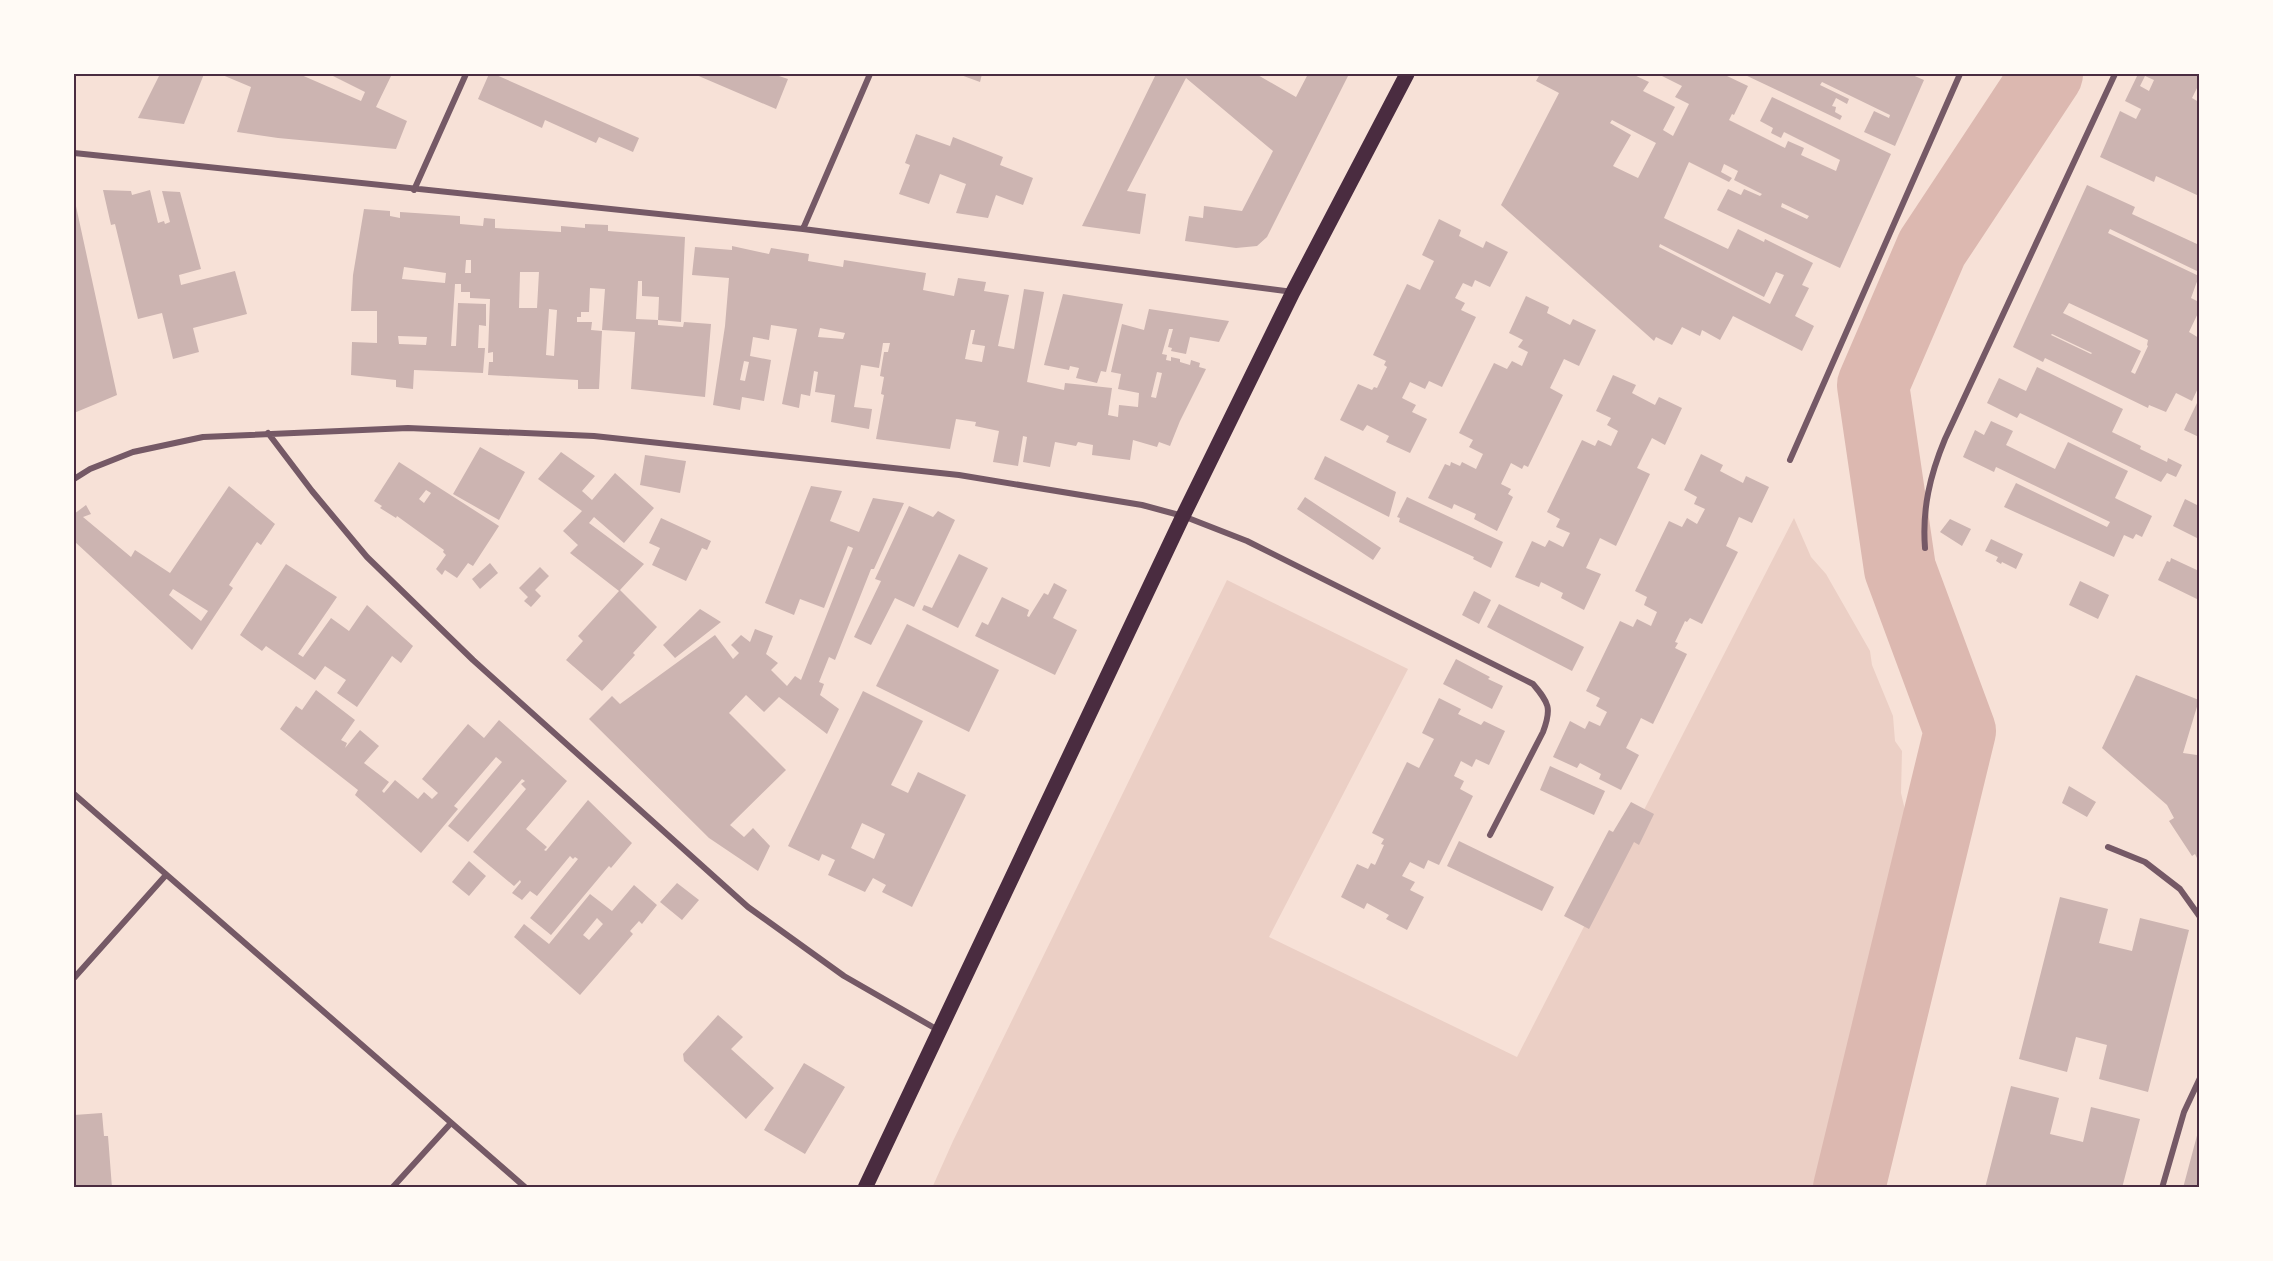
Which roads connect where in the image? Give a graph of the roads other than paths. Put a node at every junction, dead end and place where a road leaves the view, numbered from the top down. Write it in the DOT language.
graph roads {
  1 [pos="466,74"];
  2 [pos="870,74"];
  3 [pos="1407,74"];
  4 [pos="1960,74"];
  5 [pos="2115,74"];
  6 [pos="74,153"];
  7 [pos="414,190"];
  8 [pos="803,229"];
  9 [pos="1293,292"];
  10 [pos="268,433"];
  11 [pos="1790,460"];
  12 [pos="74,479"];
  13 [pos="1184,516"];
  14 [pos="1925,548"];
  15 [pos="74,794"];
  16 [pos="1490,835"];
  17 [pos="2108,847"];
  18 [pos="166,875"];
  19 [pos="2199,917"];
  20 [pos="74,978"];
  21 [pos="939,1030"];
  22 [pos="2199,1078"];
  23 [pos="451,1124"];
  24 [pos="392,1188"];
  25 [pos="526,1188"];
  26 [pos="865,1188"];
  27 [pos="2162,1188"];
  1 -- 7 [label="street"];
  2 -- 8 [label="street"];
  3 -- 9 [label="main road"];
  4 -- 11 [label="street"];
  5 -- 14 [label="street"];
  6 -- 7 [label="street"];
  7 -- 8 [label="street"];
  8 -- 9 [label="street"];
  9 -- 13 [label="main road"];
  10 -- 12 [label="street"];
  10 -- 13 [label="street"];
  10 -- 21 [label="street"];
  13 -- 16 [label="street"];
  13 -- 21 [label="main road"];
  15 -- 18 [label="street"];
  17 -- 19 [label="street"];
  18 -- 20 [label="street"];
  18 -- 23 [label="street"];
  21 -- 26 [label="main road"];
  22 -- 27 [label="street"];
  23 -- 24 [label="street"];
  23 -- 25 [label="street"];
}
